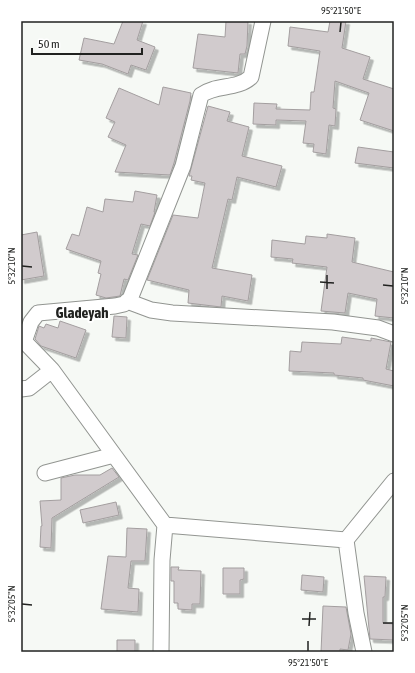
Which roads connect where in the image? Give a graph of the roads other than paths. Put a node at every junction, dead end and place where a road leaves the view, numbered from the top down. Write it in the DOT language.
graph roads {
  1 [pos="263,21"];
  2 [pos="128,301"];
  3 [pos="394,334"];
  4 [pos="23,340"];
  5 [pos="50,371"];
  6 [pos="25,388"];
  7 [pos="114,455"];
  8 [pos="45,473"];
  9 [pos="394,481"];
  10 [pos="165,525"];
  11 [pos="346,540"];
  12 [pos="161,652"];
  13 [pos="364,652"];
  1 -- 2 [label="street"];
  2 -- 3 [label="street"];
  2 -- 4 [label="street"];
  4 -- 5 [label="street"];
  5 -- 6 [label="street"];
  5 -- 7 [label="street"];
  7 -- 8 [label="street"];
  7 -- 10 [label="street"];
  9 -- 11 [label="street"];
  10 -- 11 [label="street"];
  10 -- 12 [label="street"];
  11 -- 13 [label="street"];
}
